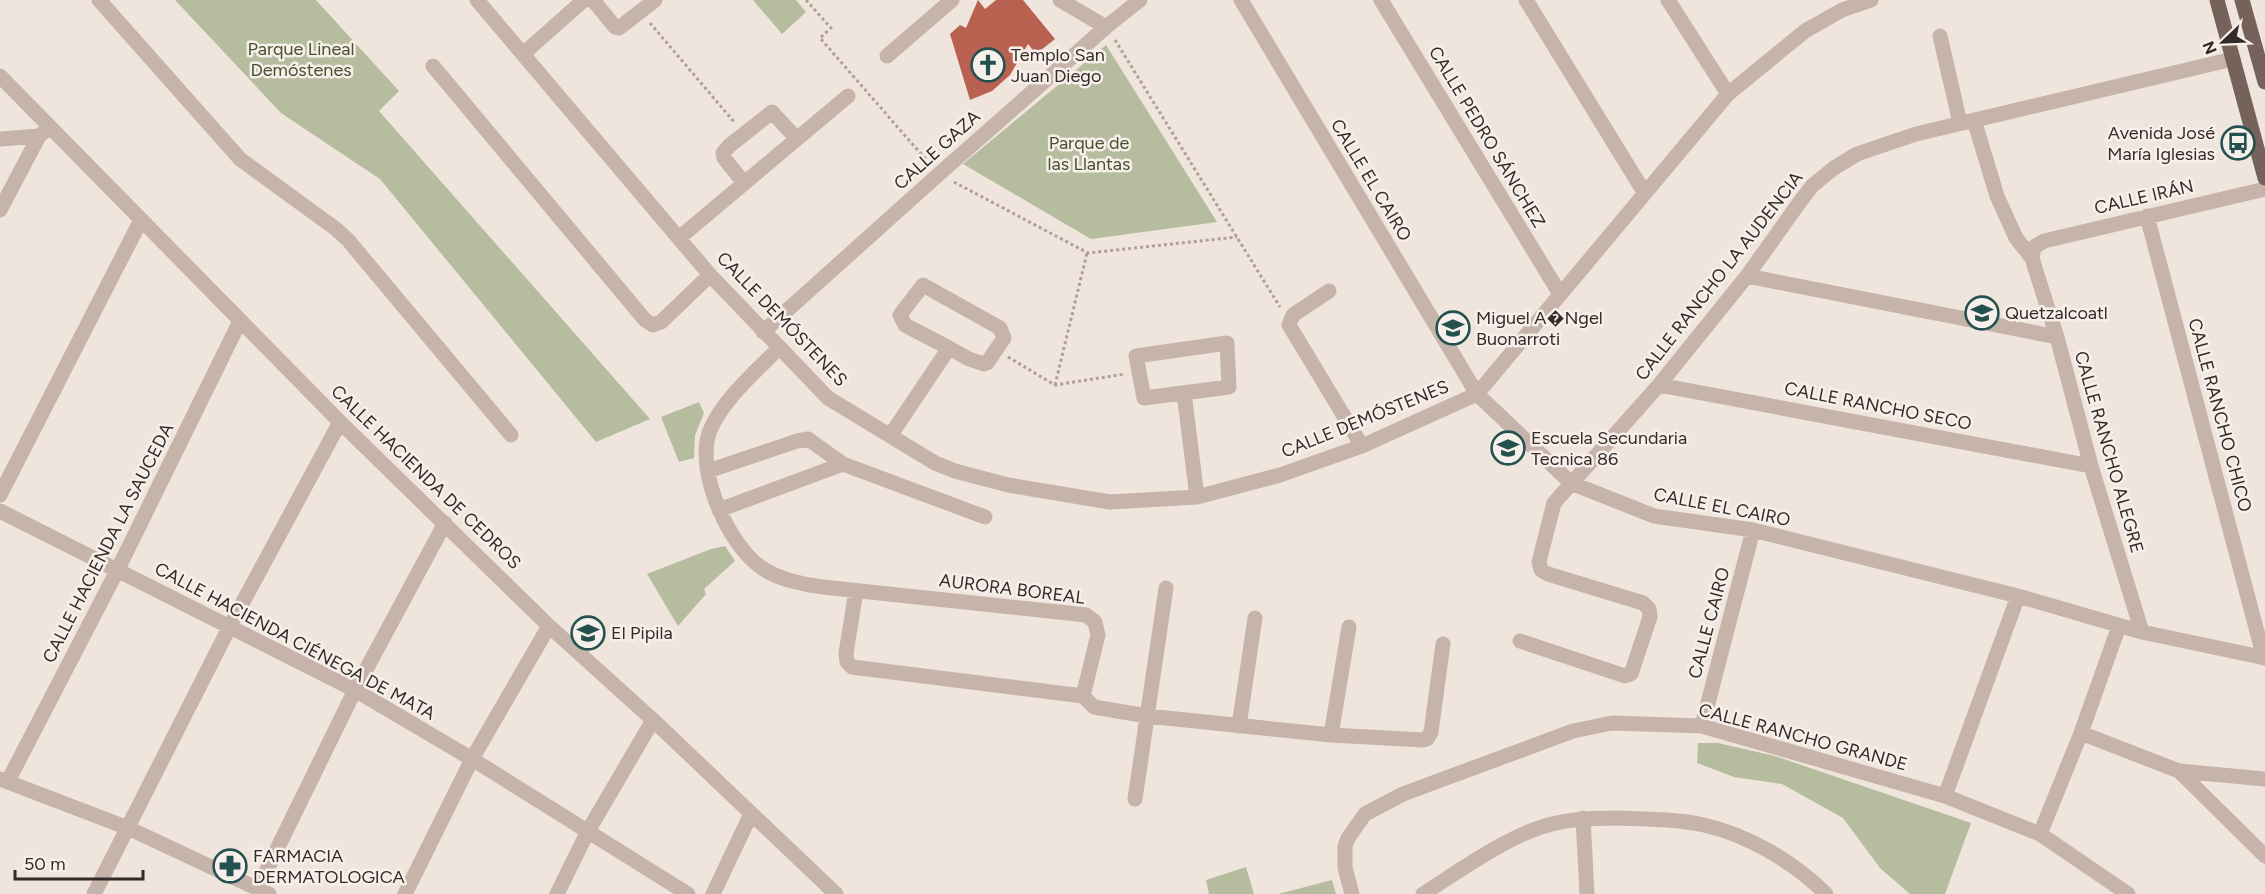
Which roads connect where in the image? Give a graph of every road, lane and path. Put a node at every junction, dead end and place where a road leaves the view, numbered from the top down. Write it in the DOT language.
graph roads {
  1 [pos="99,0"];
  2 [pos="477,0"];
  3 [pos="584,0"];
  4 [pos="593,0"];
  5 [pos="656,0"];
  6 [pos="806,0"];
  7 [pos="952,0"];
  8 [pos="1060,0"];
  9 [pos="1140,0"];
  10 [pos="1241,0"];
  11 [pos="1381,0"];
  12 [pos="1526,0"];
  13 [pos="1668,0"];
  14 [pos="1871,0"];
  15 [pos="2217,0"];
  16 [pos="2242,0"];
  17 [pos="640,12"];
  18 [pos="1106,27"];
  19 [pos="1940,36"];
  20 [pos="523,54"];
  21 [pos="887,56"];
  22 [pos="2234,59"];
  23 [pos="2262,60"];
  24 [pos="433,66"];
  25 [pos="0,76"];
  26 [pos="2265,82"];
  27 [pos="1728,94"];
  28 [pos="848,96"];
  29 [pos="1967,122"];
  30 [pos="44,131"];
  31 [pos="744,134"];
  32 [pos="0,139"];
  33 [pos="797,139"];
  34 [pos="939,174"];
  35 [pos="2265,178"];
  36 [pos="744,183"];
  37 [pos="2265,189"];
  38 [pos="1644,192"];
  39 [pos="0,210"];
  40 [pos="2147,216"];
  41 [pos="141,220"];
  42 [pos="1237,237"];
  43 [pos="679,238"];
  44 [pos="2033,252"];
  45 [pos="1088,253"];
  46 [pos="710,275"];
  47 [pos="1747,276"];
  48 [pos="1329,291"];
  49 [pos="1560,294"];
  50 [pos="240,321"];
  51 [pos="1289,321"];
  52 [pos="763,332"];
  53 [pos="2057,337"];
  54 [pos="779,348"];
  55 [pos="949,348"];
  56 [pos="996,350"];
  57 [pos="1139,372"];
  58 [pos="1055,385"];
  59 [pos="1659,385"];
  60 [pos="1184,393"];
  61 [pos="1477,393"];
  62 [pos="340,422"];
  63 [pos="511,435"];
  64 [pos="890,436"];
  65 [pos="1362,446"];
  66 [pos="843,464"];
  67 [pos="2091,466"];
  68 [pos="708,471"];
  69 [pos="1571,483"];
  70 [pos="0,495"];
  71 [pos="1197,497"];
  72 [pos="719,510"];
  73 [pos="0,511"];
  74 [pos="985,517"];
  75 [pos="444,523"];
  76 [pos="1752,530"];
  77 [pos="118,569"];
  78 [pos="1166,588"];
  79 [pos="856,591"];
  80 [pos="2018,596"];
  81 [pos="1256,618"];
  82 [pos="230,626"];
  83 [pos="549,626"];
  84 [pos="2119,626"];
  85 [pos="1349,627"];
  86 [pos="2142,632"];
  87 [pos="1520,641"];
  88 [pos="1443,644"];
  89 [pos="2265,658"];
  90 [pos="355,690"];
  91 [pos="1083,696"];
  92 [pos="1148,716"];
  93 [pos="653,720"];
  94 [pos="1239,726"];
  95 [pos="1702,726"];
  96 [pos="2081,733"];
  97 [pos="1331,735"];
  98 [pos="472,759"];
  99 [pos="2179,771"];
  100 [pos="2265,779"];
  101 [pos="4,780"];
  102 [pos="1945,796"];
  103 [pos="1135,799"];
  104 [pos="751,813"];
  105 [pos="1583,818"];
  106 [pos="128,828"];
  107 [pos="588,831"];
  108 [pos="2040,834"];
  109 [pos="2265,856"];
  110 [pos="263,891"];
  111 [pos="94,894"];
  112 [pos="405,894"];
  113 [pos="557,894"];
  114 [pos="688,894"];
  115 [pos="713,894"];
  116 [pos="836,894"];
  117 [pos="1352,894"];
  118 [pos="1423,894"];
  119 [pos="1587,894"];
  120 [pos="1826,894"];
  121 [pos="2128,894"];
  1 -- 63 [label="street"];
  2 -- 20 [label="street, CALLE DEMÓSTENES"];
  3 -- 20 [label="street"];
  4 -- 17 [label="street"];
  5 -- 17 [label="street"];
  6 -- 34 [label="path"];
  7 -- 21 [label="street"];
  8 -- 18 [label="street"];
  9 -- 18 [label="street, CALLE GAZA"];
  10 -- 61 [label="street, CALLE EL CAIRO"];
  11 -- 49 [label="street, CALLE PEDRO SÁNCHEZ"];
  12 -- 38 [label="street"];
  13 -- 27 [label="street"];
  14 -- 27 [label="street, CALLE DEMÓSTENES"];
  15 -- 22 [label="main road"];
  16 -- 23 [label="main road"];
  17 -- 31 [label="path"];
  18 -- 34 [label="street, CALLE GAZA"];
  18 -- 42 [label="path"];
  19 -- 29 [label="street, CALLE RANCHO ALEGRE"];
  20 -- 43 [label="street, CALLE DEMÓSTENES"];
  22 -- 29 [label="street, CALLE RANCHO LA AUDENCIA"];
  22 -- 35 [label="main road"];
  23 -- 26 [label="main road"];
  24 -- 46 [label="street"];
  25 -- 30 [label="street, CALLE HACIENDA DE CEDROS"];
  27 -- 38 [label="street, CALLE DEMÓSTENES"];
  28 -- 33 [label="street"];
  29 -- 44 [label="street, CALLE RANCHO ALEGRE"];
  29 -- 47 [label="street, CALLE RANCHO LA AUDENCIA"];
  30 -- 32 [label="street"];
  30 -- 39 [label="street"];
  30 -- 41 [label="street, CALLE HACIENDA DE CEDROS"];
  31 -- 33 [label="street"];
  31 -- 36 [label="street"];
  33 -- 36 [label="street"];
  34 -- 45 [label="path"];
  34 -- 52 [label="street, CALLE GAZA"];
  36 -- 43 [label="street"];
  37 -- 40 [label="street, CALLE IRÁN"];
  38 -- 49 [label="street, CALLE DEMÓSTENES"];
  40 -- 44 [label="street, CALLE IRÁN"];
  40 -- 89 [label="street, CALLE RANCHO CHICO"];
  41 -- 50 [label="street, CALLE HACIENDA DE CEDROS"];
  41 -- 70 [label="street"];
  42 -- 45 [label="path"];
  42 -- 51 [label="path"];
  43 -- 46 [label="street, CALLE DEMÓSTENES"];
  44 -- 53 [label="street, CALLE RANCHO ALEGRE"];
  45 -- 58 [label="path"];
  46 -- 52 [label="street, CALLE DEMÓSTENES"];
  47 -- 53 [label="street"];
  47 -- 59 [label="street, CALLE RANCHO LA AUDENCIA"];
  48 -- 51 [label="street"];
  49 -- 61 [label="street, CALLE DEMÓSTENES"];
  50 -- 62 [label="street, CALLE HACIENDA DE CEDROS"];
  50 -- 77 [label="street, CALLE HACIENDA LA SAUCEDA"];
  51 -- 65 [label="street"];
  52 -- 54 [label="street, CALLE DEMÓSTENES"];
  53 -- 67 [label="street, CALLE RANCHO ALEGRE"];
  54 -- 64 [label="street, CALLE DEMÓSTENES"];
  54 -- 68 [label="street, AURORA BOREAL"];
  55 -- 56 [label="street"];
  55 -- 56 [label="street"];
  55 -- 64 [label="street"];
  56 -- 58 [label="path"];
  57 -- 58 [label="path"];
  57 -- 60 [label="street"];
  57 -- 60 [label="street"];
  59 -- 67 [label="street, CALLE RANCHO SECO"];
  59 -- 69 [label="street, CALLE RANCHO LA AUDENCIA"];
  60 -- 71 [label="street"];
  61 -- 65 [label="street, CALLE DEMÓSTENES"];
  61 -- 69 [label="street, CALLE EL CAIRO"];
  62 -- 75 [label="street, CALLE HACIENDA DE CEDROS"];
  62 -- 82 [label="street"];
  64 -- 71 [label="street, CALLE DEMÓSTENES"];
  65 -- 71 [label="street, CALLE DEMÓSTENES"];
  66 -- 68 [label="street"];
  66 -- 72 [label="street"];
  66 -- 74 [label="street"];
  67 -- 86 [label="street, CALLE RANCHO ALEGRE"];
  68 -- 72 [label="street, AURORA BOREAL"];
  69 -- 76 [label="street, CALLE EL CAIRO"];
  69 -- 87 [label="street, CALLE RANCHO LA AUDENCIA"];
  72 -- 79 [label="street, AURORA BOREAL"];
  73 -- 77 [label="street, CALLE HACIENDA CIÉNEGA DE MATA"];
  75 -- 83 [label="street, CALLE HACIENDA DE CEDROS"];
  75 -- 90 [label="street"];
  76 -- 80 [label="street, CALLE EL CAIRO"];
  76 -- 95 [label="street, CALLE CAIRO"];
  77 -- 82 [label="street, CALLE HACIENDA CIÉNEGA DE MATA"];
  77 -- 101 [label="street, CALLE HACIENDA LA SAUCEDA"];
  78 -- 92 [label="street"];
  79 -- 91 [label="street"];
  79 -- 91 [label="street, AURORA BOREAL"];
  80 -- 84 [label="street, CALLE EL CAIRO"];
  80 -- 102 [label="street"];
  81 -- 94 [label="street"];
  82 -- 90 [label="street, CALLE HACIENDA CIÉNEGA DE MATA"];
  82 -- 106 [label="street"];
  83 -- 93 [label="street, CALLE HACIENDA DE CEDROS"];
  83 -- 98 [label="street"];
  84 -- 86 [label="street, CALLE EL CAIRO"];
  84 -- 96 [label="street"];
  85 -- 97 [label="street"];
  86 -- 89 [label="street, CALLE EL CAIRO"];
  88 -- 97 [label="street"];
  90 -- 98 [label="street, CALLE HACIENDA CIÉNEGA DE MATA"];
  90 -- 110 [label="street"];
  91 -- 92 [label="street"];
  92 -- 94 [label="street"];
  92 -- 103 [label="street"];
  93 -- 104 [label="street, CALLE HACIENDA DE CEDROS"];
  93 -- 107 [label="street"];
  94 -- 97 [label="street"];
  95 -- 102 [label="street, CALLE RANCHO GRANDE"];
  95 -- 117 [label="street, CALLE RANCHO GRANDE"];
  96 -- 99 [label="street"];
  96 -- 108 [label="street"];
  98 -- 107 [label="street, CALLE HACIENDA CIÉNEGA DE MATA"];
  98 -- 112 [label="street"];
  99 -- 100 [label="street"];
  99 -- 109 [label="street"];
  101 -- 106 [label="street"];
  102 -- 108 [label="street, CALLE RANCHO GRANDE"];
  104 -- 115 [label="street"];
  104 -- 116 [label="street, CALLE HACIENDA DE CEDROS"];
  105 -- 118 [label="street"];
  105 -- 119 [label="street"];
  105 -- 120 [label="street"];
  106 -- 110 [label="street"];
  106 -- 111 [label="street"];
  107 -- 113 [label="street"];
  107 -- 114 [label="street, CALLE HACIENDA CIÉNEGA DE MATA"];
  108 -- 121 [label="street, CALLE RANCHO GRANDE"];
}
